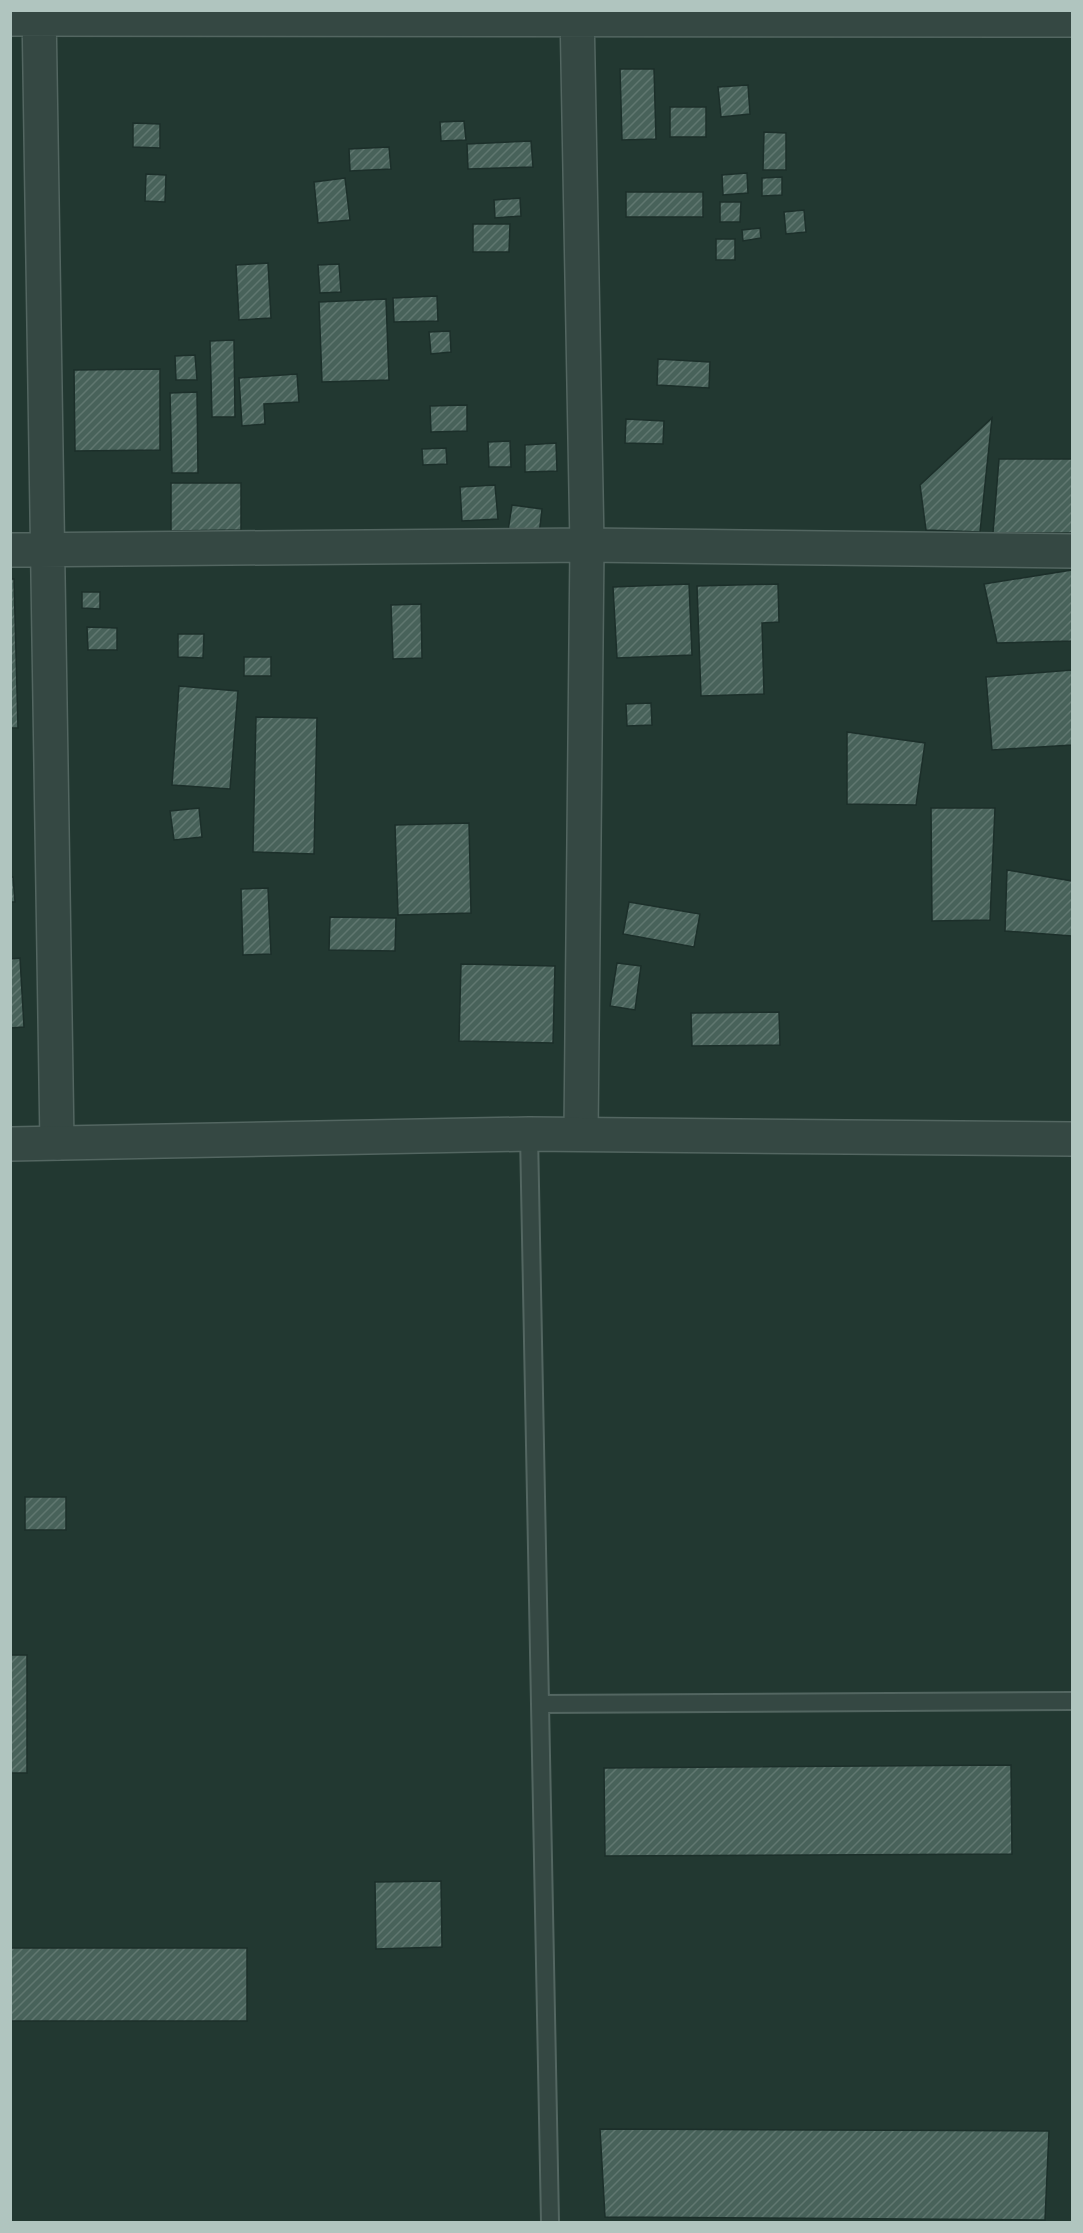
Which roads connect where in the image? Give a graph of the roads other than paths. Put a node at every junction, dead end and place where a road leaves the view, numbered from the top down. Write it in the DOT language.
graph roads {
  1 [pos="577,14"];
  2 [pos="30,16"];
  3 [pos="1072,20"];
  4 [pos="587,545"];
  5 [pos="10,550"];
  6 [pos="48,551"];
  7 [pos="1072,551"];
  8 [pos="529,1134"];
  9 [pos="581,1134"];
  10 [pos="1072,1139"];
  11 [pos="57,1143"];
  12 [pos="10,1144"];
  13 [pos="1072,1701"];
  14 [pos="540,1704"];
  15 [pos="550,2223"];
  1 -- 2 [label="street"];
  1 -- 3 [label="street"];
  1 -- 4 [label="street"];
  2 -- 6 [label="street"];
  4 -- 6 [label="street"];
  4 -- 7 [label="street"];
  4 -- 9 [label="street"];
  5 -- 6 [label="street"];
  6 -- 11 [label="street"];
  8 -- 9 [label="street"];
  8 -- 11 [label="street"];
  8 -- 14 [label="lane"];
  9 -- 10 [label="street"];
  11 -- 12 [label="street"];
  13 -- 14 [label="lane"];
  14 -- 15 [label="lane"];
}
